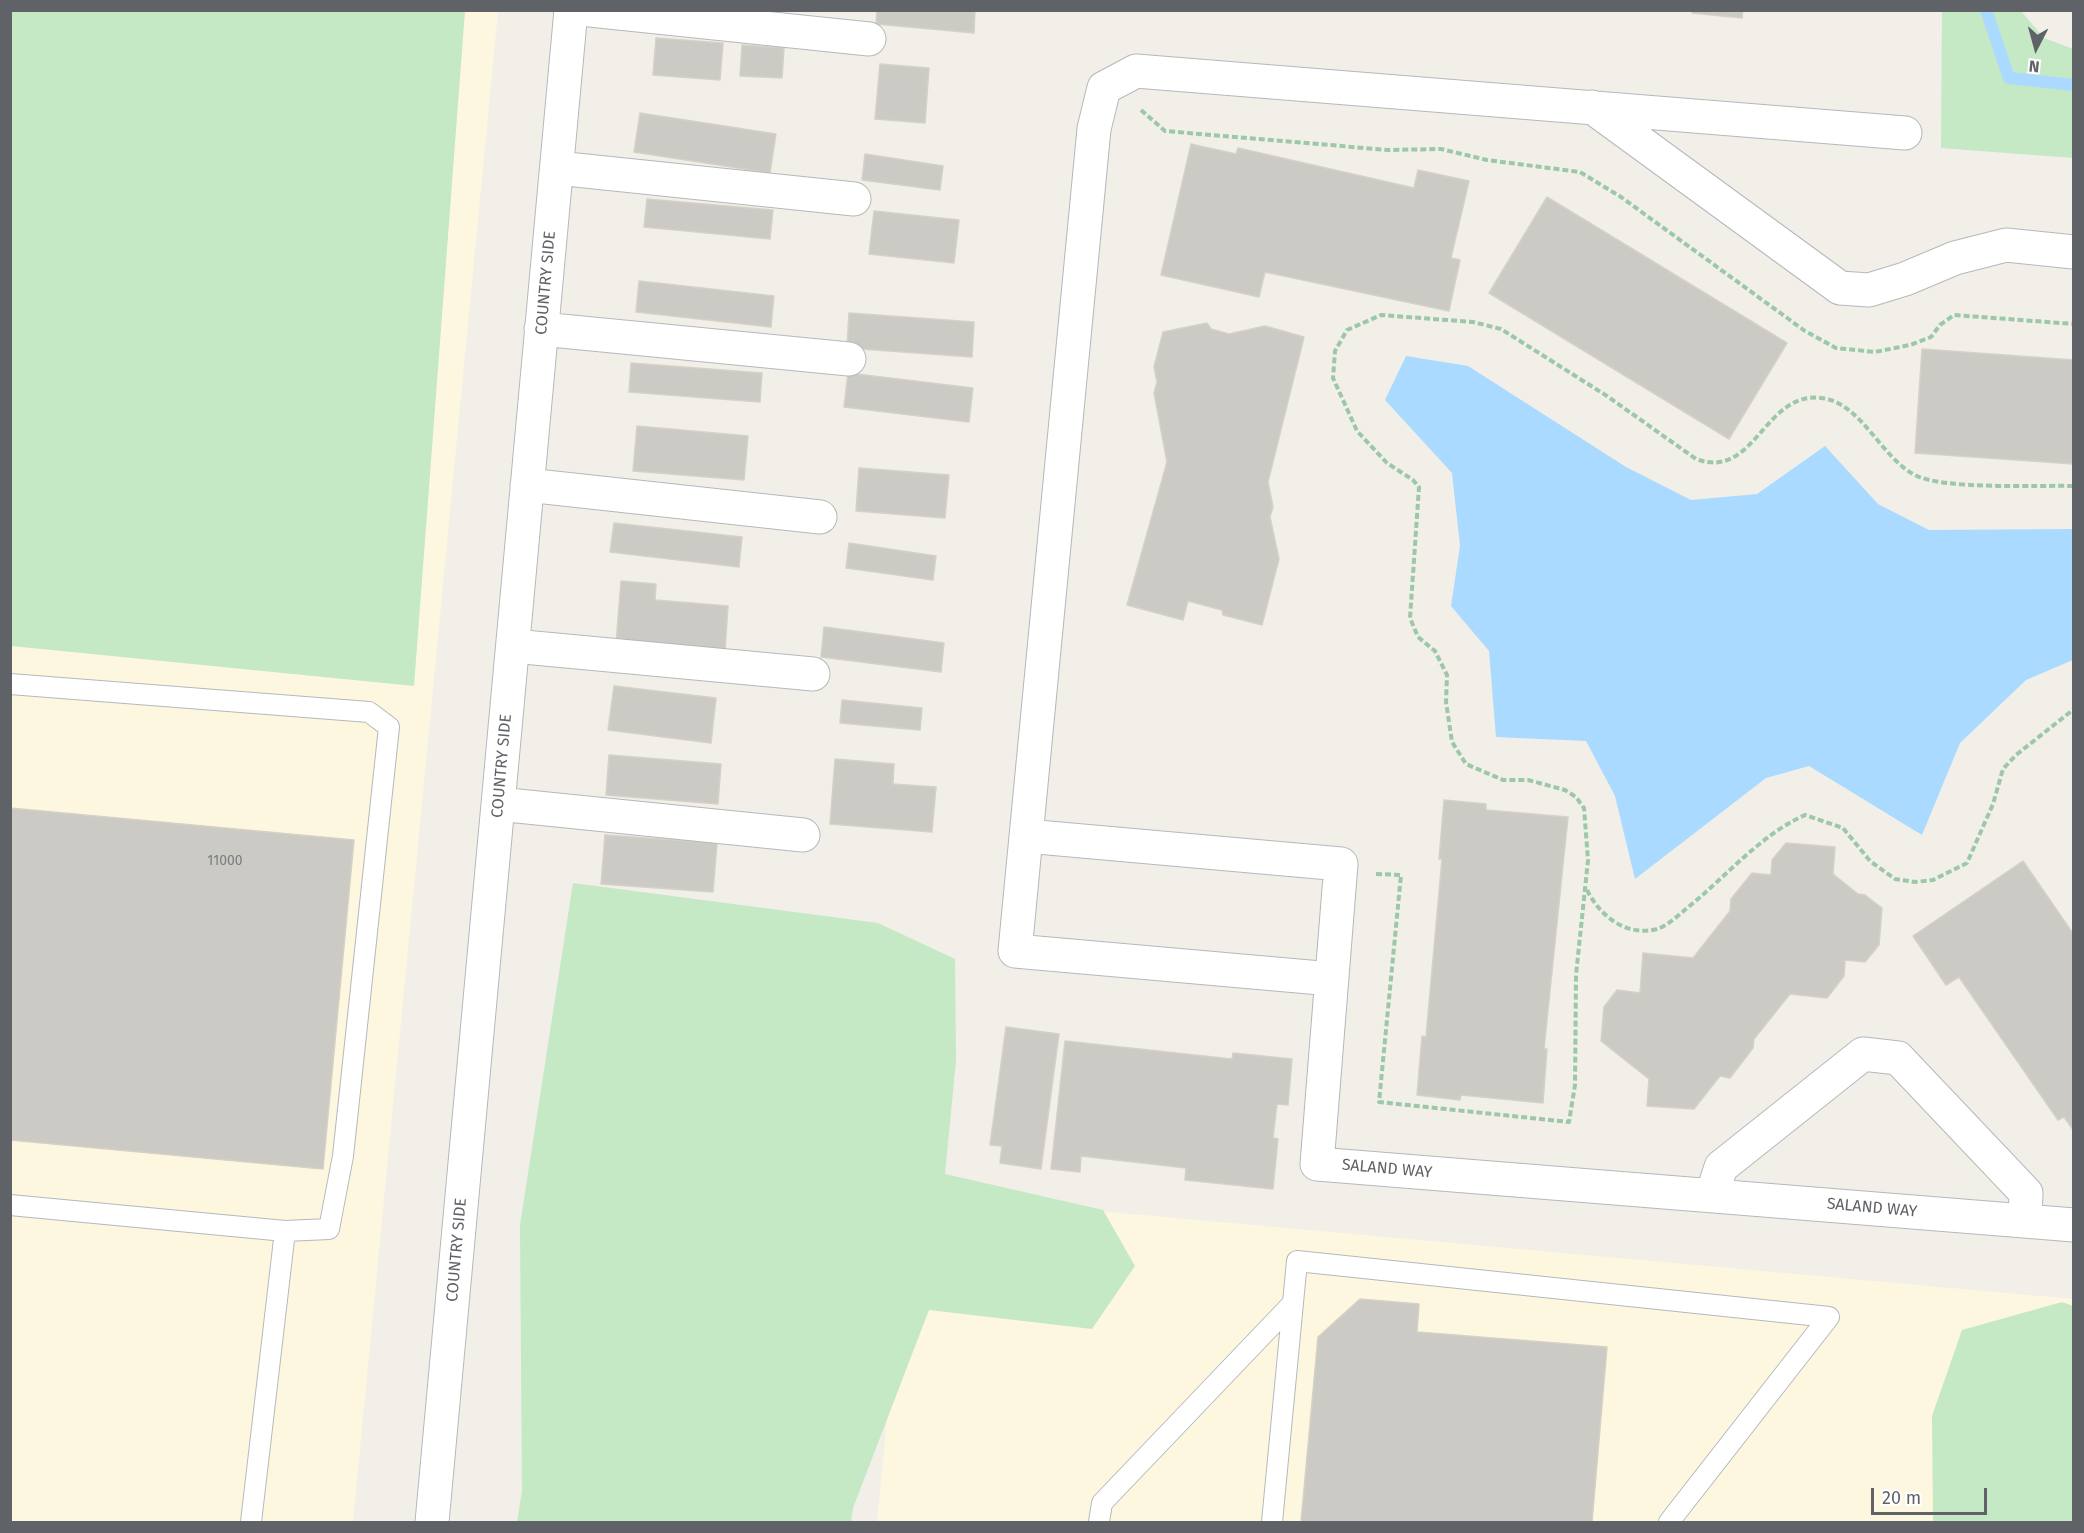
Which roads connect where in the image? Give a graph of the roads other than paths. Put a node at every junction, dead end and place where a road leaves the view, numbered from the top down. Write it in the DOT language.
graph roads {
  1 [pos="571,10"];
  2 [pos="590,10"];
  3 [pos="869,39"];
  4 [pos="1592,108"];
  5 [pos="1905,133"];
  6 [pos="557,168"];
  7 [pos="854,199"];
  8 [pos="2073,252"];
  9 [pos="542,329"];
  10 [pos="849,359"];
  11 [pos="527,485"];
  12 [pos="820,517"];
  13 [pos="513,646"];
  14 [pos="813,674"];
  15 [pos="10,684"];
  16 [pos="498,804"];
  17 [pos="803,835"];
  18 [pos="1026,836"];
  19 [pos="1332,979"];
  20 [pos="1712,1196"];
  21 [pos="10,1204"];
  22 [pos="2025,1221"];
  23 [pos="2073,1225"];
  24 [pos="285,1232"];
  25 [pos="1292,1304"];
  26 [pos="251,1522"];
  27 [pos="432,1522"];
  28 [pos="1099,1522"];
  29 [pos="1272,1522"];
  30 [pos="1669,1522"];
  1 -- 6 [label="street, COUNTRY SIDE"];
  2 -- 3 [label="street"];
  4 -- 5 [label="street"];
  4 -- 8 [label="street"];
  4 -- 18 [label="street"];
  6 -- 7 [label="street"];
  6 -- 9 [label="street, COUNTRY SIDE"];
  9 -- 10 [label="street"];
  9 -- 11 [label="street, COUNTRY SIDE"];
  11 -- 12 [label="street"];
  11 -- 13 [label="street, COUNTRY SIDE"];
  13 -- 14 [label="street"];
  13 -- 16 [label="street, COUNTRY SIDE"];
  15 -- 24 [label="lane"];
  16 -- 17 [label="street"];
  16 -- 27 [label="street, COUNTRY SIDE"];
  18 -- 19 [label="street, SALAND WAY"];
  18 -- 19 [label="street"];
  19 -- 20 [label="street, SALAND WAY"];
  20 -- 22 [label="street, SALAND WAY"];
  20 -- 22 [label="street"];
  21 -- 24 [label="lane"];
  22 -- 23 [label="street, SALAND WAY"];
  24 -- 26 [label="lane"];
  25 -- 28 [label="lane"];
  25 -- 29 [label="lane"];
  25 -- 30 [label="lane"];
}
